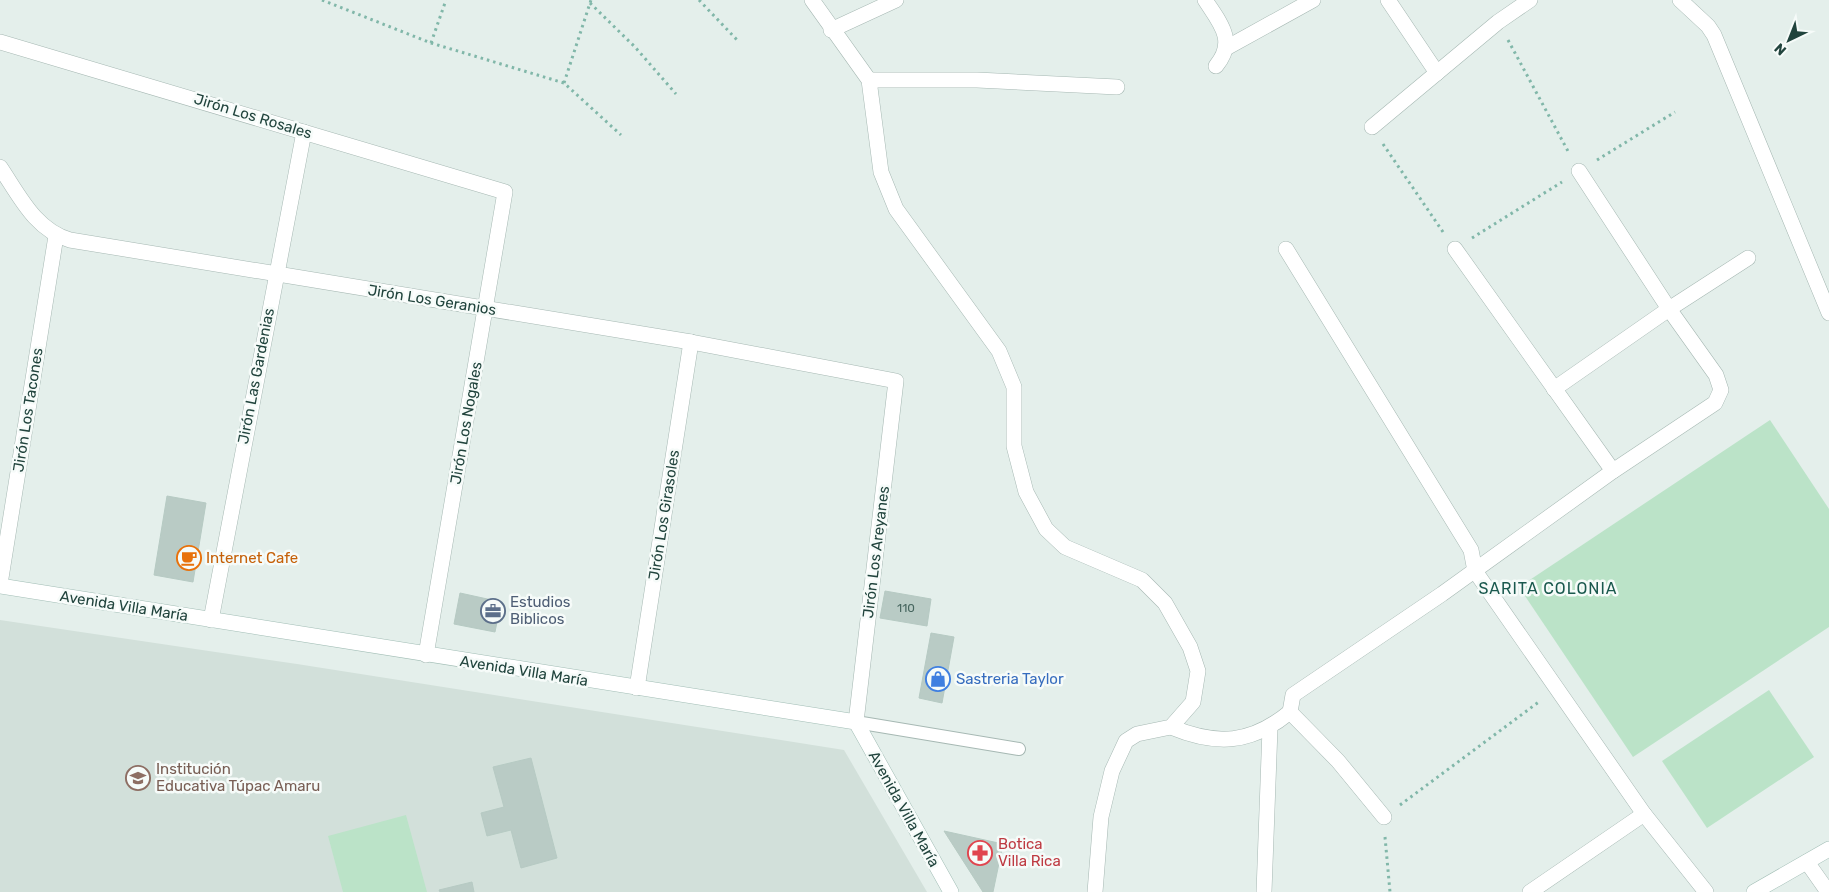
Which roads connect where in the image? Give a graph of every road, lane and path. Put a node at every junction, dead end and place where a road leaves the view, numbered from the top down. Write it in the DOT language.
graph roads {
  1 [pos="322,0"];
  2 [pos="446,0"];
  3 [pos="699,0"];
  4 [pos="812,0"];
  5 [pos="896,0"];
  6 [pos="1205,0"];
  7 [pos="1313,0"];
  8 [pos="1388,0"];
  9 [pos="1530,0"];
  10 [pos="1680,0"];
  11 [pos="590,2"];
  12 [pos="1498,22"];
  13 [pos="831,30"];
  14 [pos="0,42"];
  15 [pos="738,42"];
  16 [pos="431,43"];
  17 [pos="1228,47"];
  18 [pos="1216,66"];
  19 [pos="1437,73"];
  20 [pos="869,80"];
  21 [pos="564,83"];
  22 [pos="1118,87"];
  23 [pos="676,94"];
  24 [pos="1372,127"];
  25 [pos="304,132"];
  26 [pos="622,135"];
  27 [pos="0,167"];
  28 [pos="1579,171"];
  29 [pos="505,192"];
  30 [pos="56,236"];
  31 [pos="1286,249"];
  32 [pos="1455,249"];
  33 [pos="1748,258"];
  34 [pos="275,274"];
  35 [pos="486,308"];
  36 [pos="1669,309"];
  37 [pos="1829,313"];
  38 [pos="691,342"];
  39 [pos="896,381"];
  40 [pos="1554,389"];
  41 [pos="1613,471"];
  42 [pos="1475,571"];
  43 [pos="0,585"];
  44 [pos="211,620"];
  45 [pos="426,655"];
  46 [pos="637,688"];
  47 [pos="1556,689"];
  48 [pos="1290,712"];
  49 [pos="856,722"];
  50 [pos="1171,727"];
  51 [pos="1270,728"];
  52 [pos="1018,749"];
  53 [pos="1644,814"];
  54 [pos="1384,817"];
  55 [pos="1829,849"];
  56 [pos="1807,862"];
  57 [pos="951,892"];
  58 [pos="1095,892"];
  59 [pos="1264,892"];
  60 [pos="1390,892"];
  61 [pos="1530,892"];
  62 [pos="1706,892"];
  63 [pos="1754,892"];
  64 [pos="1828,892"];
  1 -- 16 [label="path"];
  2 -- 16 [label="path"];
  3 -- 15 [label="path"];
  4 -- 13 [label="street"];
  5 -- 13 [label="street"];
  6 -- 17 [label="street"];
  7 -- 17 [label="street"];
  8 -- 19 [label="street"];
  9 -- 12 [label="street"];
  10 -- 37 [label="street"];
  11 -- 21 [label="path"];
  11 -- 23 [label="path"];
  12 -- 19 [label="street"];
  12 -- 28 [label="path"];
  13 -- 20 [label="street"];
  14 -- 25 [label="street, Jirón Los Rosales"];
  16 -- 21 [label="path"];
  17 -- 18 [label="street"];
  19 -- 24 [label="street"];
  20 -- 22 [label="street"];
  20 -- 50 [label="street"];
  21 -- 26 [label="path"];
  24 -- 32 [label="path"];
  25 -- 29 [label="street, Jirón Los Rosales"];
  25 -- 34 [label="street, Jirón Las Gardenias"];
  27 -- 30 [label="street, Jirón Los Geranios"];
  28 -- 36 [label="street"];
  29 -- 35 [label="street, Jirón Los Nogales"];
  30 -- 34 [label="street, Jirón Los Geranios"];
  30 -- 43 [label="street, Jirón Los Tacones"];
  31 -- 42 [label="street"];
  32 -- 40 [label="street"];
  33 -- 36 [label="street"];
  34 -- 35 [label="street, Jirón Los Geranios"];
  34 -- 44 [label="street, Jirón Las Gardenias"];
  35 -- 38 [label="street, Jirón Los Geranios"];
  35 -- 45 [label="street, Jirón Los Nogales"];
  36 -- 40 [label="street"];
  36 -- 41 [label="street"];
  38 -- 39 [label="street, Jirón Los Geranios"];
  38 -- 46 [label="street, Jirón Los Girasoles"];
  39 -- 49 [label="street, Jirón Los Areyanes"];
  40 -- 41 [label="street"];
  41 -- 42 [label="street"];
  42 -- 47 [label="street"];
  42 -- 48 [label="street"];
  43 -- 44 [label="street, Avenida Villa María"];
  44 -- 45 [label="street, Avenida Villa María"];
  45 -- 46 [label="street, Avenida Villa María"];
  46 -- 49 [label="street, Avenida Villa María"];
  47 -- 53 [label="street"];
  47 -- 54 [label="path"];
  48 -- 51 [label="street"];
  48 -- 54 [label="street"];
  49 -- 52 [label="lane"];
  49 -- 57 [label="street, Avenida Villa María"];
  50 -- 51 [label="street"];
  50 -- 58 [label="street"];
  51 -- 59 [label="street"];
  53 -- 61 [label="street"];
  53 -- 62 [label="street"];
  54 -- 60 [label="path"];
  55 -- 56 [label="street"];
  56 -- 63 [label="street"];
  56 -- 64 [label="street"];
}
